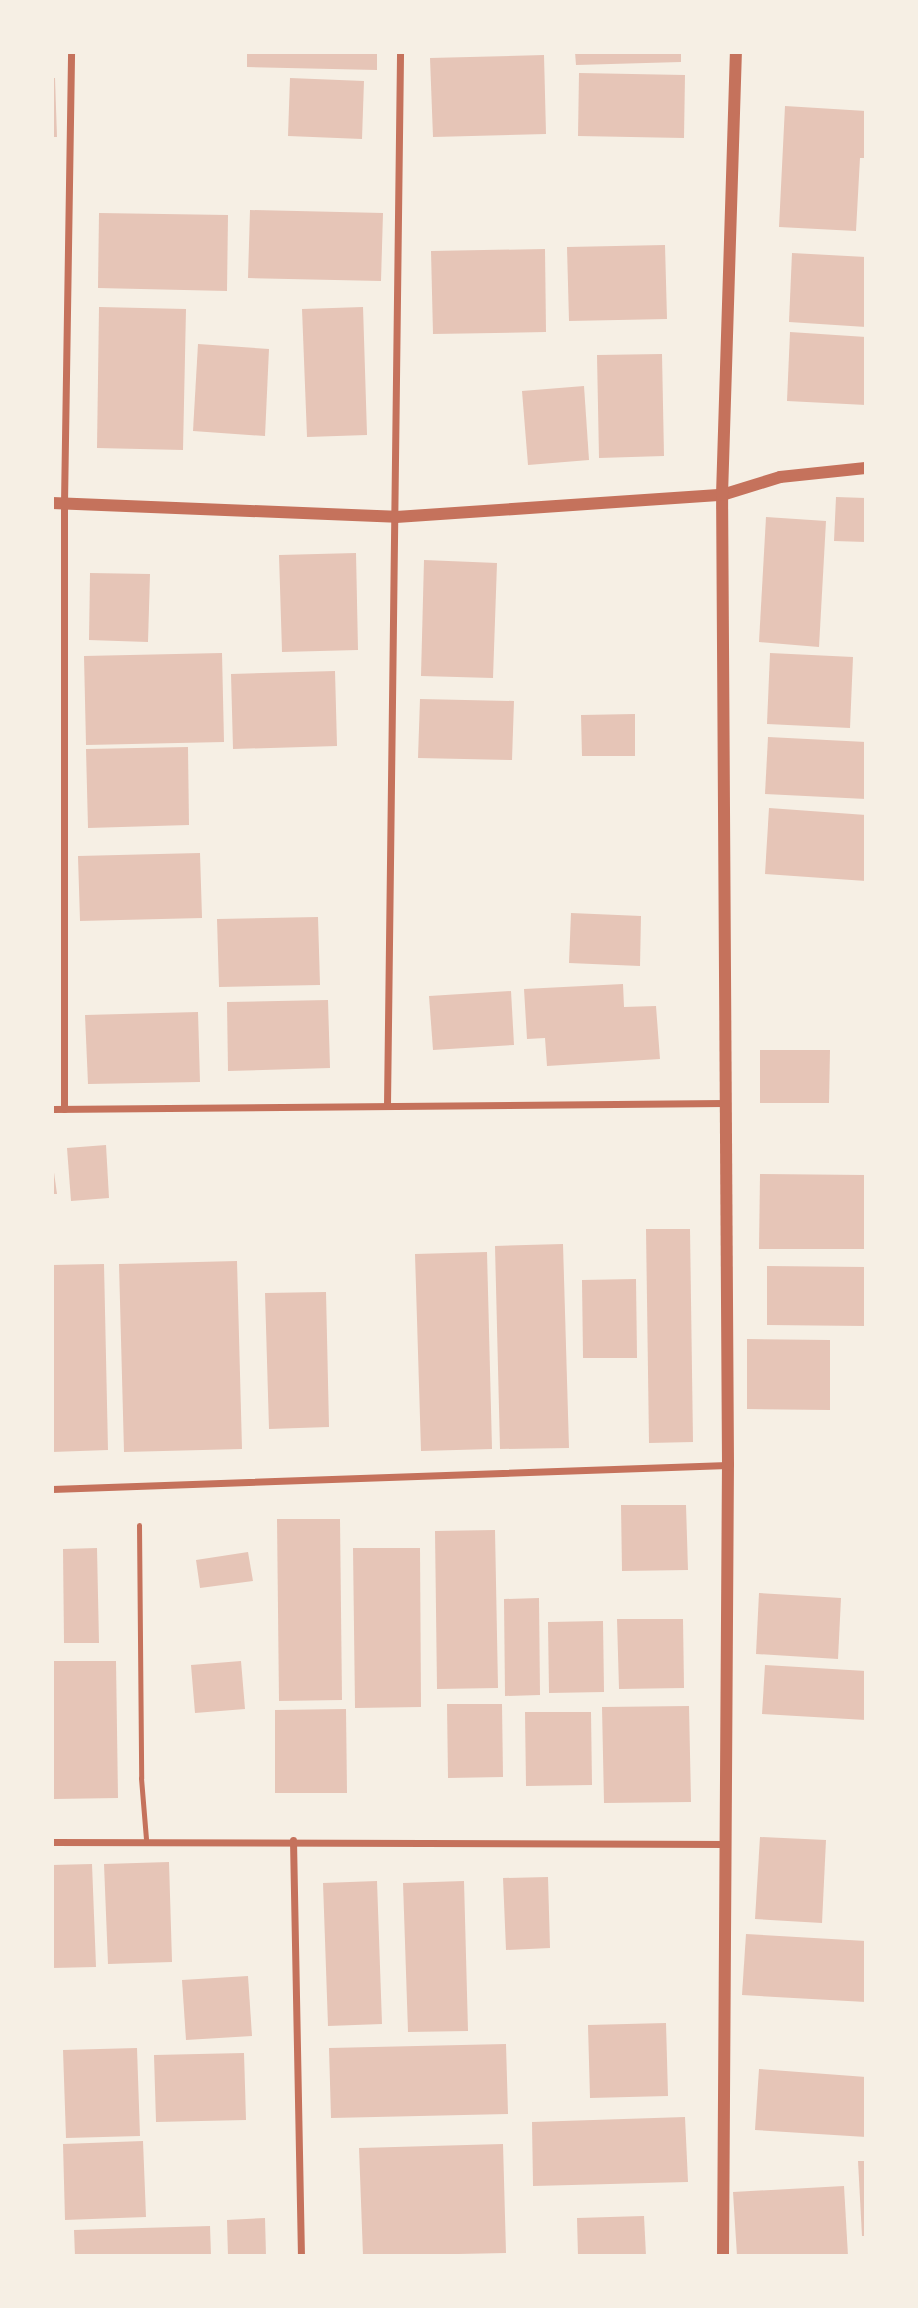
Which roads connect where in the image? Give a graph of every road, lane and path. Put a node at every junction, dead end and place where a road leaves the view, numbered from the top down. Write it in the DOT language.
graph roads {
  1 [pos="71,52"];
  2 [pos="400,52"];
  3 [pos="736,52"];
  4 [pos="866,468"];
  5 [pos="722,495"];
  6 [pos="58,503"];
  7 [pos="396,517"];
  8 [pos="723,1102"];
  9 [pos="387,1105"];
  10 [pos="52,1109"];
  11 [pos="64,1109"];
  12 [pos="728,1465"];
  13 [pos="52,1489"];
  14 [pos="139,1525"];
  15 [pos="146,1839"];
  16 [pos="293,1840"];
  17 [pos="52,1842"];
  18 [pos="727,1844"];
  19 [pos="302,2256"];
  20 [pos="723,2256"];
  1 -- 6 [label="street"];
  2 -- 7 [label="street"];
  3 -- 5 [label="street"];
  4 -- 5 [label="street"];
  5 -- 7 [label="street"];
  5 -- 8 [label="street"];
  6 -- 7 [label="street"];
  6 -- 11 [label="street"];
  7 -- 9 [label="street"];
  8 -- 9 [label="street"];
  8 -- 12 [label="street"];
  9 -- 11 [label="street"];
  10 -- 11 [label="street"];
  12 -- 13 [label="street"];
  12 -- 18 [label="street"];
  14 -- 15 [label="lane"];
  15 -- 16 [label="street"];
  15 -- 17 [label="street"];
  16 -- 18 [label="street"];
  16 -- 19 [label="street"];
  18 -- 20 [label="street"];
}
